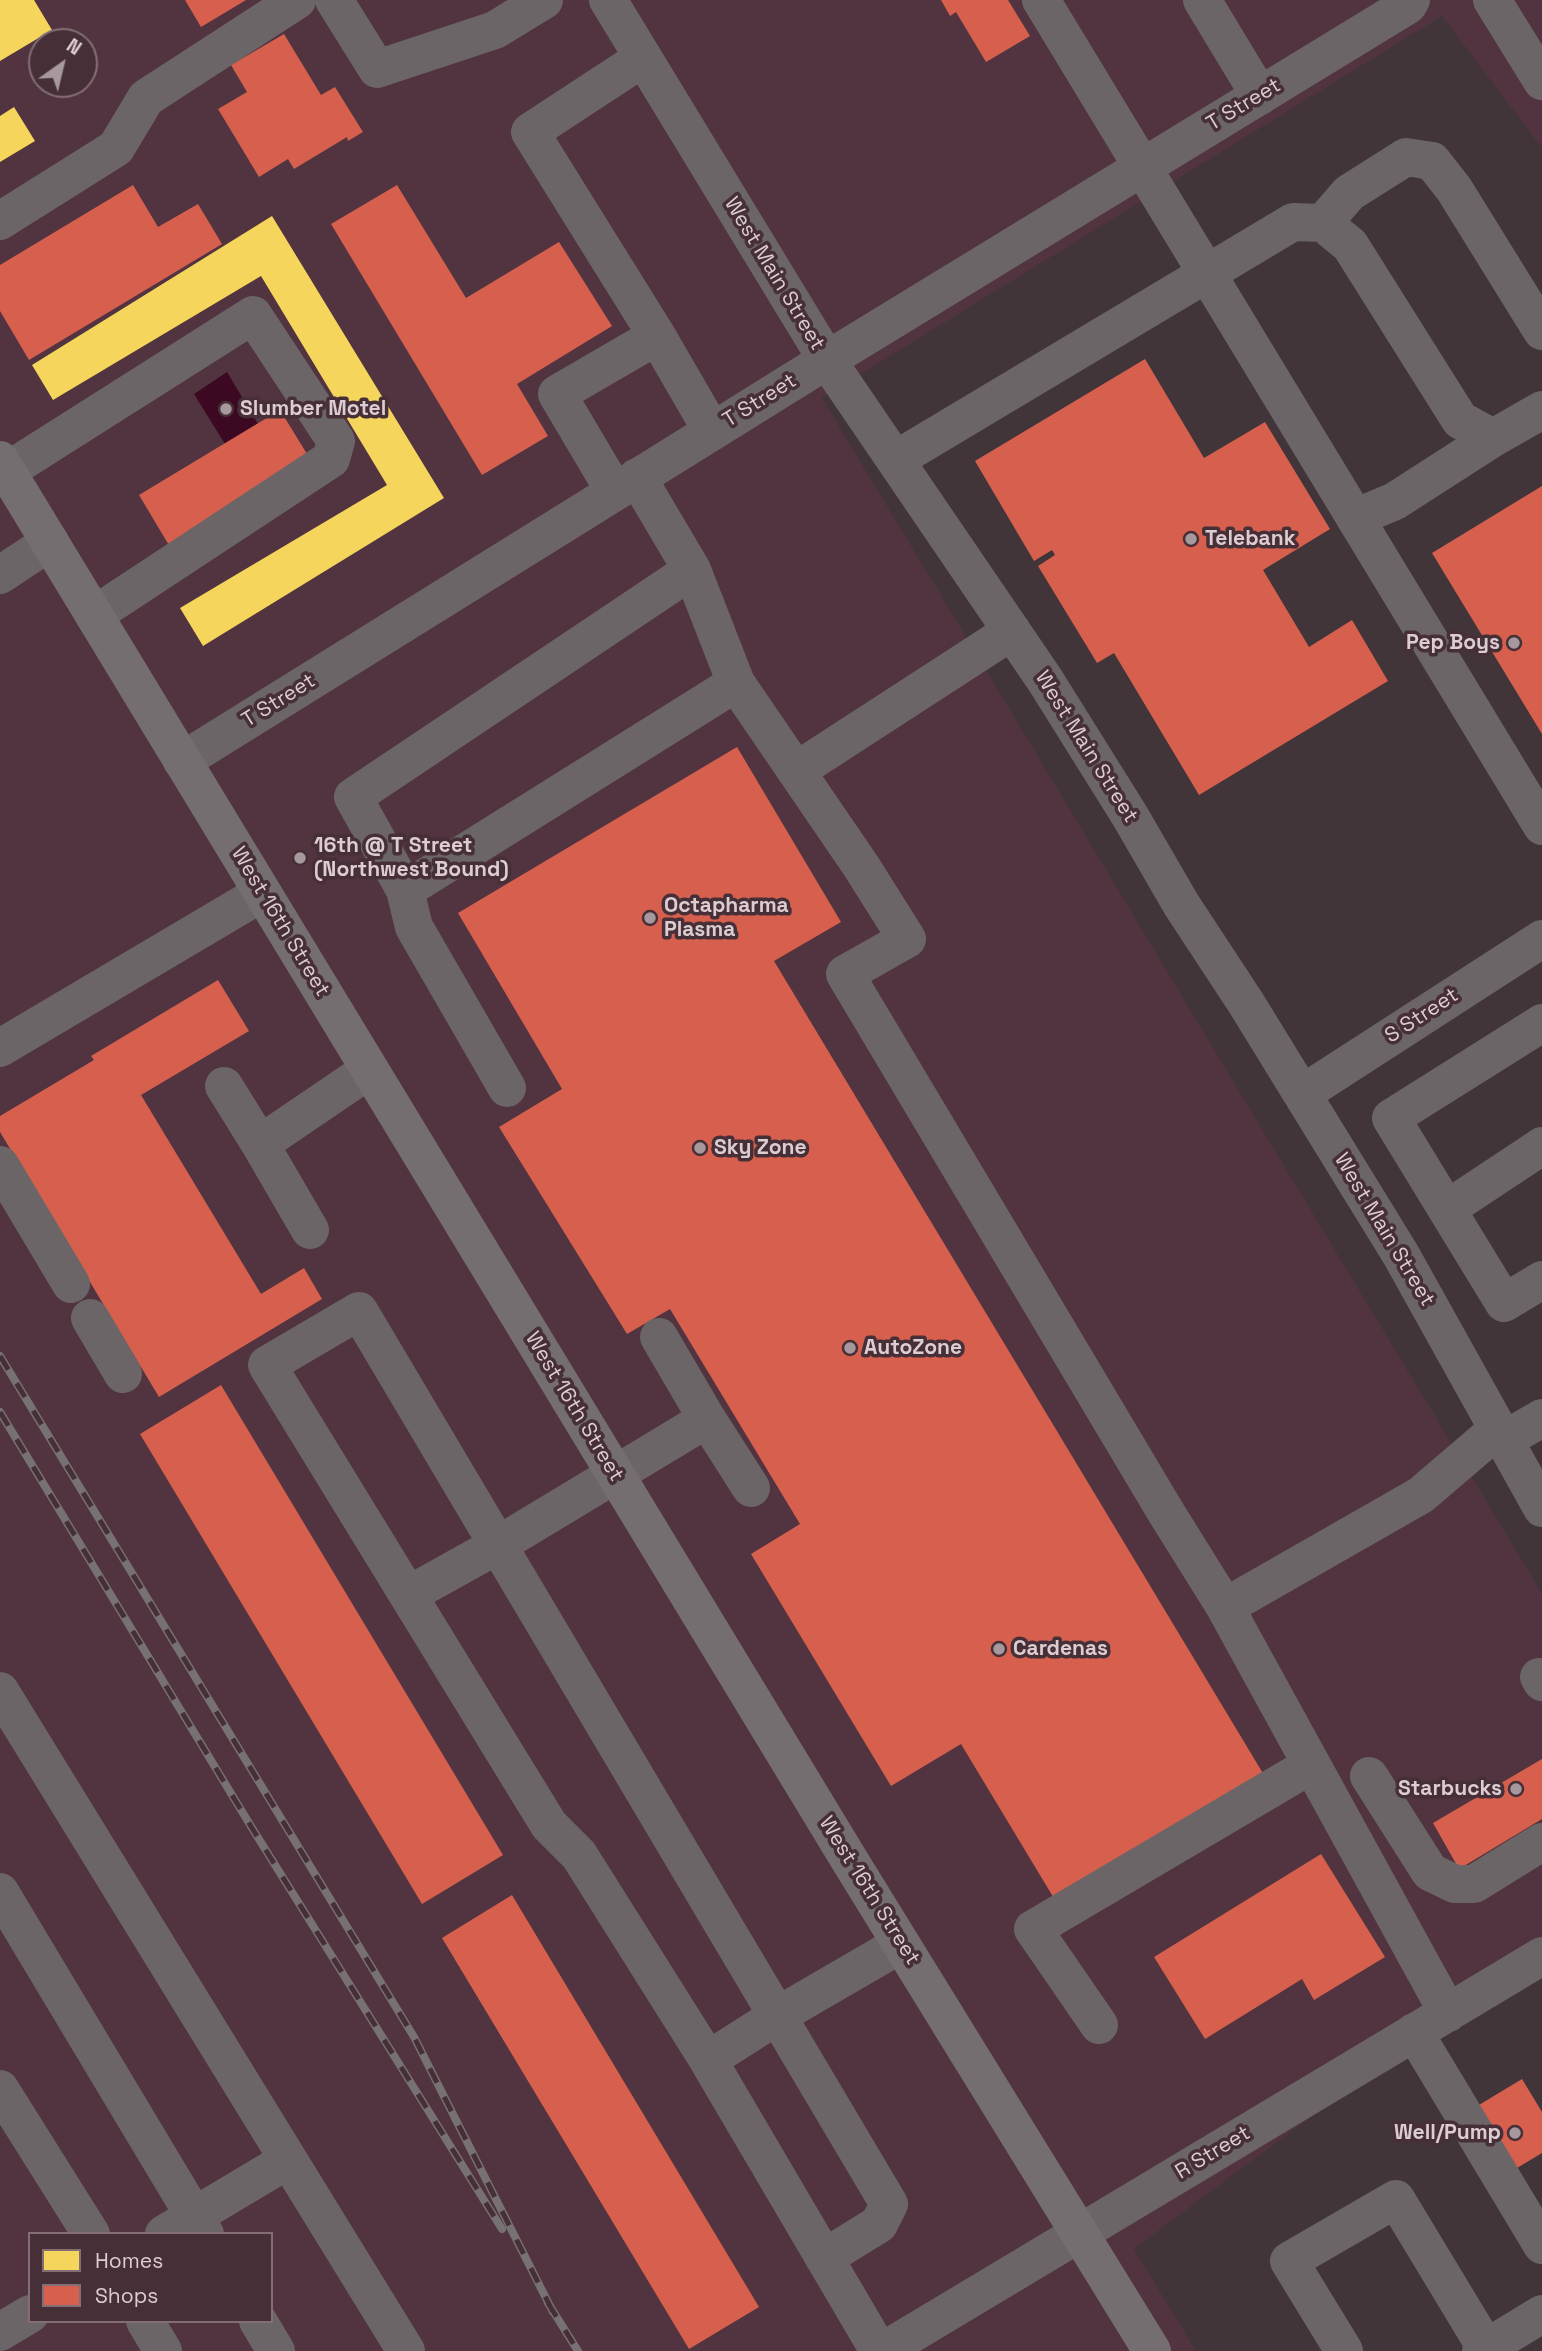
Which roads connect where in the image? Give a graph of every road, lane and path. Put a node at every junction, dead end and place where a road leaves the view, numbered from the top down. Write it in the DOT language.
graph roads {
  1 [pos="298,0"];
  2 [pos="334,0"];
  3 [pos="544,0"];
  4 [pos="608,0"];
  5 [pos="1041,0"];
  6 [pos="1202,0"];
  7 [pos="1411,0"];
  8 [pos="1492,0"];
  9 [pos="643,58"];
  10 [pos="1542,81"];
  11 [pos="1260,96"];
  12 [pos="1142,167"];
  13 [pos="0,220"];
  14 [pos="1322,223"];
  15 [pos="1206,272"];
  16 [pos="1542,331"];
  17 [pos="657,336"];
  18 [pos="827,360"];
  19 [pos="1542,410"];
  20 [pos="712,431"];
  21 [pos="1493,438"];
  22 [pos="895,460"];
  23 [pos="3,466"];
  24 [pos="626,485"];
  25 [pos="1355,518"];
  26 [pos="50,542"];
  27 [pos="692,569"];
  28 [pos="0,575"];
  29 [pos="94,615"];
  30 [pos="1012,631"];
  31 [pos="736,683"];
  32 [pos="182,761"];
  33 [pos="796,771"];
  34 [pos="1542,826"];
  35 [pos="405,890"];
  36 [pos="262,893"];
  37 [pos="1542,939"];
  38 [pos="1542,1023"];
  39 [pos="0,1048"];
  40 [pos="369,1070"];
  41 [pos="224,1086"];
  42 [pos="507,1088"];
  43 [pos="1302,1094"];
  44 [pos="260,1144"];
  45 [pos="1542,1146"];
  46 [pos="0,1165"];
  47 [pos="1447,1209"];
  48 [pos="310,1230"];
  49 [pos="1542,1280"];
  50 [pos="71,1284"];
  51 [pos="90,1318"];
  52 [pos="659,1337"];
  53 [pos="123,1374"];
  54 [pos="1542,1418"];
  55 [pos="707,1419"];
  56 [pos="1501,1435"];
  57 [pos="615,1474"];
  58 [pos="751,1488"];
  59 [pos="1542,1508"];
  60 [pos="498,1545"];
  61 [pos="408,1595"];
  62 [pos="1225,1607"];
  63 [pos="0,1691"];
  64 [pos="1311,1765"];
  65 [pos="1369,1776"];
  66 [pos="1542,1842"];
  67 [pos="0,1892"];
  68 [pos="901,1944"];
  69 [pos="1542,1956"];
  70 [pos="1448,2013"];
  71 [pos="777,2016"];
  72 [pos="1099,2025"];
  73 [pos="1414,2032"];
  74 [pos="708,2060"];
  75 [pos="0,2089"];
  76 [pos="288,2160"];
  77 [pos="188,2228"];
  78 [pos="89,2232"];
  79 [pos="1080,2233"];
  80 [pos="1542,2245"];
  81 [pos="824,2258"];
  82 [pos="1542,2314"];
  83 [pos="28,2315"];
  84 [pos="146,2323"];
  85 [pos="259,2323"];
  86 [pos="0,2332"];
  87 [pos="0,2338"];
  88 [pos="1484,2350"];
  89 [pos="8,2351"];
  90 [pos="163,2351"];
  91 [pos="276,2351"];
  92 [pos="406,2351"];
  93 [pos="881,2351"];
  94 [pos="1152,2351"];
  95 [pos="1344,2351"];
  1 -- 13 [label="street"];
  2 -- 3 [label="street"];
  4 -- 9 [label="street, West Main Street"];
  5 -- 12 [label="street"];
  6 -- 11 [label="street"];
  7 -- 11 [label="street, T Street"];
  8 -- 10 [label="street"];
  9 -- 17 [label="street"];
  9 -- 18 [label="street, West Main Street"];
  11 -- 12 [label="street, T Street"];
  12 -- 15 [label="street"];
  12 -- 18 [label="street, T Street"];
  14 -- 15 [label="street"];
  14 -- 16 [label="street"];
  14 -- 21 [label="street"];
  15 -- 22 [label="street"];
  15 -- 25 [label="street"];
  17 -- 20 [label="street"];
  17 -- 24 [label="street"];
  18 -- 20 [label="street, T Street"];
  18 -- 22 [label="street, West Main Street"];
  19 -- 21 [label="street"];
  20 -- 24 [label="street, T Street"];
  21 -- 25 [label="street"];
  22 -- 30 [label="street, West Main Street"];
  23 -- 26 [label="main road, West 16th Street"];
  23 -- 29 [label="street"];
  24 -- 27 [label="street"];
  24 -- 32 [label="street, T Street"];
  25 -- 34 [label="street"];
  26 -- 28 [label="street"];
  26 -- 29 [label="main road, West 16th Street"];
  27 -- 31 [label="street"];
  27 -- 35 [label="street"];
  29 -- 32 [label="main road, West 16th Street"];
  30 -- 33 [label="street"];
  30 -- 43 [label="street, West Main Street"];
  31 -- 33 [label="street"];
  31 -- 35 [label="street"];
  32 -- 36 [label="main road, West 16th Street"];
  33 -- 62 [label="street"];
  35 -- 42 [label="street"];
  36 -- 39 [label="street"];
  36 -- 40 [label="main road, West 16th Street"];
  37 -- 43 [label="street, S Street"];
  38 -- 47 [label="street"];
  40 -- 44 [label="street"];
  40 -- 57 [label="main road, West 16th Street"];
  41 -- 44 [label="street"];
  43 -- 56 [label="street, West Main Street"];
  44 -- 48 [label="street"];
  45 -- 47 [label="street"];
  46 -- 50 [label="street"];
  47 -- 49 [label="street"];
  51 -- 53 [label="street"];
  52 -- 55 [label="street"];
  54 -- 56 [label="street"];
  55 -- 57 [label="street"];
  55 -- 58 [label="street"];
  56 -- 59 [label="street, West Main Street"];
  56 -- 62 [label="street"];
  57 -- 60 [label="street"];
  57 -- 68 [label="main road, West 16th Street"];
  60 -- 61 [label="street"];
  60 -- 61 [label="street"];
  60 -- 71 [label="street"];
  61 -- 74 [label="street"];
  62 -- 64 [label="street"];
  63 -- 76 [label="street"];
  64 -- 70 [label="street"];
  64 -- 72 [label="street"];
  65 -- 66 [label="street"];
  67 -- 77 [label="street"];
  68 -- 71 [label="street"];
  68 -- 79 [label="main road, West 16th Street"];
  69 -- 70 [label="street, R Street"];
  70 -- 73 [label="street, R Street"];
  71 -- 74 [label="street"];
  71 -- 81 [label="street"];
  73 -- 79 [label="street, R Street"];
  73 -- 80 [label="street"];
  74 -- 81 [label="street"];
  75 -- 78 [label="street"];
  76 -- 77 [label="street"];
  76 -- 92 [label="street"];
  79 -- 93 [label="street, R Street"];
  79 -- 94 [label="main road, West 16th Street"];
  81 -- 93 [label="street"];
  82 -- 88 [label="street"];
  83 -- 86 [label="street"];
  84 -- 90 [label="street"];
  85 -- 91 [label="street"];
  87 -- 89 [label="street"];
  88 -- 95 [label="street"];
}
